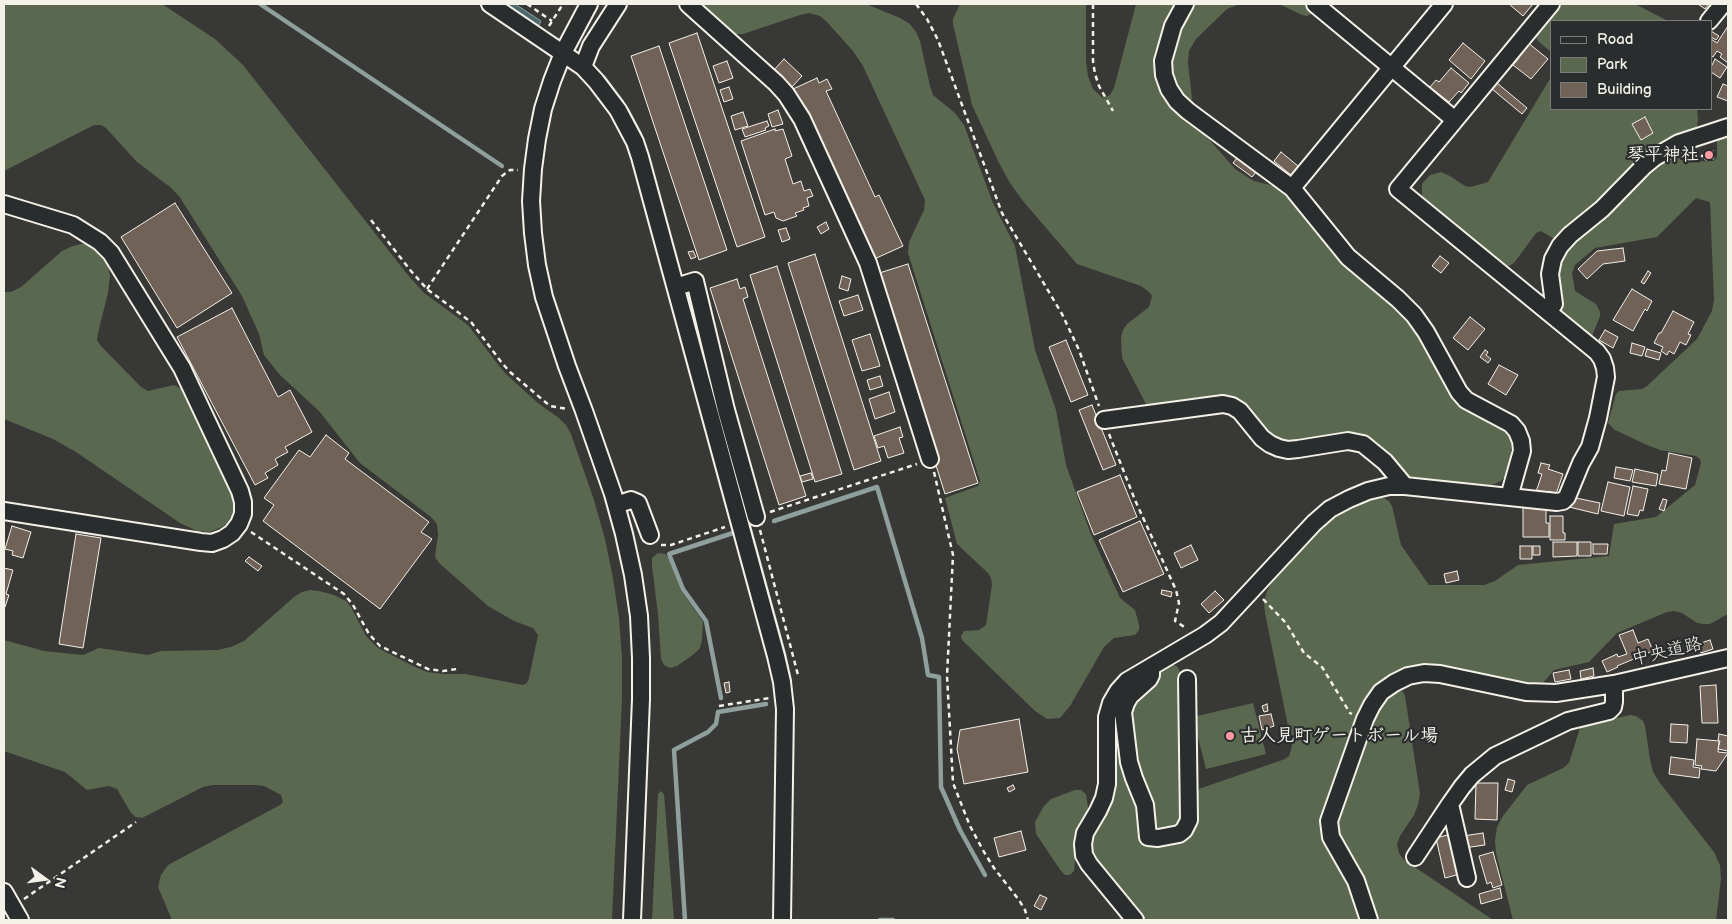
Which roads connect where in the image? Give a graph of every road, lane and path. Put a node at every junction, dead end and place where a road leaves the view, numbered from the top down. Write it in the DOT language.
graph roads {
  1 [pos="490,4"];
  2 [pos="527,4"];
  3 [pos="562,4"];
  4 [pos="589,4"];
  5 [pos="618,4"];
  6 [pos="688,4"];
  7 [pos="916,4"];
  8 [pos="1093,4"];
  9 [pos="1185,4"];
  10 [pos="1315,4"];
  11 [pos="1444,4"];
  12 [pos="1551,4"];
  13 [pos="1723,4"];
  14 [pos="555,16"];
  15 [pos="1711,20"];
  16 [pos="552,21"];
  17 [pos="563,53"];
  18 [pos="583,67"];
  19 [pos="1392,67"];
  20 [pos="1113,111"];
  21 [pos="1455,120"];
  22 [pos="1728,127"];
  23 [pos="1702,156"];
  24 [pos="1685,157"];
  25 [pos="533,169"];
  26 [pos="1292,188"];
  27 [pos="4,204"];
  28 [pos="372,220"];
  29 [pos="682,285"];
  30 [pos="427,290"];
  31 [pos="1548,312"];
  32 [pos="550,406"];
  33 [pos="1104,420"];
  34 [pos="930,459"];
  35 [pos="1405,486"];
  36 [pos="1509,497"];
  37 [pos="616,504"];
  38 [pos="4,511"];
  39 [pos="756,517"];
  40 [pos="740,522"];
  41 [pos="239,524"];
  42 [pos="650,535"];
  43 [pos="1254,590"];
  44 [pos="1196,640"];
  45 [pos="1728,658"];
  46 [pos="1149,668"];
  47 [pos="458,669"];
  48 [pos="1187,679"];
  49 [pos="1614,684"];
  50 [pos="784,695"];
  51 [pos="719,706"];
  52 [pos="1357,716"];
  53 [pos="1450,804"];
  54 [pos="136,822"];
  55 [pos="1415,857"];
  56 [pos="1467,878"];
  57 [pos="4,892"];
  58 [pos="13,914"];
  59 [pos="632,920"];
  60 [pos="782,920"];
  61 [pos="1028,920"];
  62 [pos="1135,920"];
  63 [pos="1370,920"];
  1 -- 17 [label="street"];
  2 -- 16 [label="path"];
  3 -- 14 [label="path"];
  4 -- 17 [label="street"];
  5 -- 18 [label="street"];
  6 -- 34 [label="street"];
  7 -- 33 [label="path"];
  8 -- 20 [label="path"];
  9 -- 26 [label="street"];
  10 -- 19 [label="street"];
  11 -- 19 [label="street"];
  12 -- 21 [label="street"];
  13 -- 15 [label="street"];
  17 -- 18 [label="street"];
  17 -- 25 [label="street"];
  18 -- 29 [label="street"];
  19 -- 21 [label="street"];
  19 -- 26 [label="street"];
  21 -- 31 [label="street"];
  22 -- 31 [label="street"];
  23 -- 24 [label="path"];
  25 -- 30 [label="path"];
  25 -- 37 [label="street"];
  26 -- 36 [label="street"];
  27 -- 41 [label="street"];
  28 -- 30 [label="path"];
  29 -- 39 [label="street"];
  29 -- 40 [label="street"];
  30 -- 32 [label="path"];
  31 -- 36 [label="street"];
  33 -- 35 [label="street"];
  33 -- 44 [label="path"];
  34 -- 39 [label="path"];
  34 -- 61 [label="path"];
  35 -- 36 [label="street"];
  35 -- 43 [label="street"];
  37 -- 42 [label="street"];
  37 -- 59 [label="street"];
  38 -- 41 [label="street"];
  40 -- 42 [label="path"];
  40 -- 50 [label="street"];
  41 -- 47 [label="path"];
  43 -- 44 [label="street"];
  43 -- 52 [label="path"];
  44 -- 46 [label="street"];
  45 -- 49 [label="street, 中央道路"];
  46 -- 48 [label="street"];
  46 -- 62 [label="street"];
  49 -- 53 [label="street"];
  49 -- 63 [label="street, 中央道路"];
  50 -- 51 [label="path"];
  50 -- 60 [label="street"];
  53 -- 55 [label="street"];
  53 -- 56 [label="street"];
  54 -- 58 [label="path"];
  57 -- 58 [label="street"];
}
